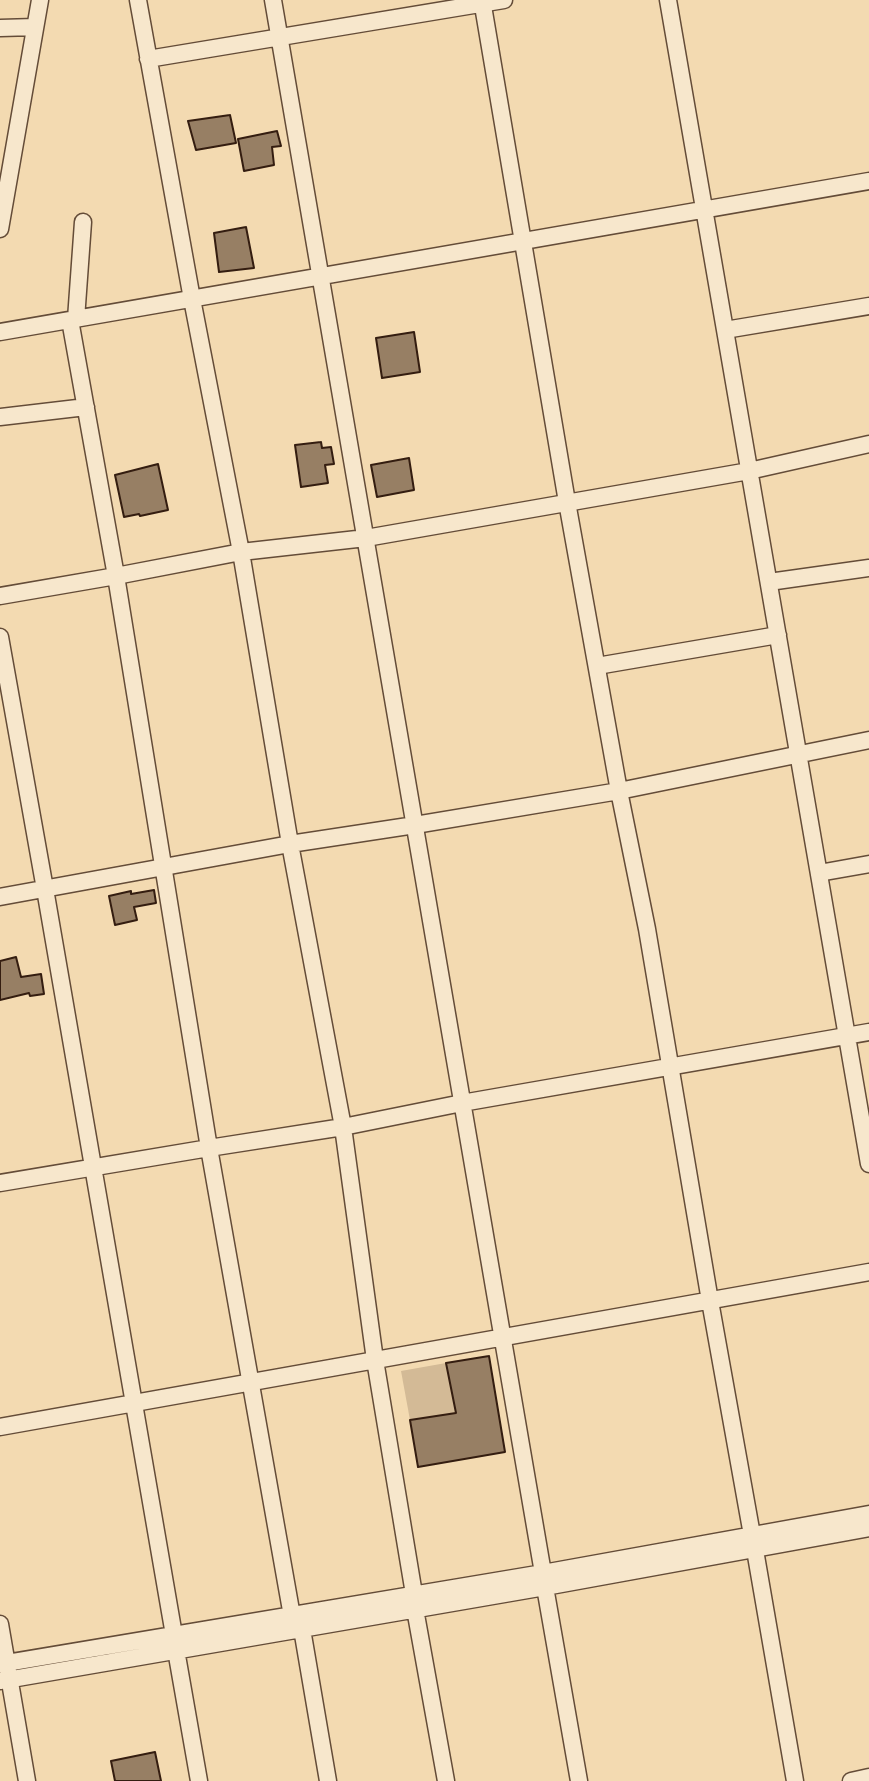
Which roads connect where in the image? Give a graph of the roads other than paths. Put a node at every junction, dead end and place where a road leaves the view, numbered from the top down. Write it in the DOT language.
graph roads {
  1 [pos="40,0"];
  2 [pos="138,0"];
  3 [pos="273,0"];
  4 [pos="505,0"];
  5 [pos="668,0"];
  6 [pos="483,2"];
  7 [pos="35,27"];
  8 [pos="0,28"];
  9 [pos="280,38"];
  10 [pos="148,60"];
  11 [pos="869,181"];
  12 [pos="705,211"];
  13 [pos="83,222"];
  14 [pos="0,229"];
  15 [pos="522,242"];
  16 [pos="321,277"];
  17 [pos="192,299"];
  18 [pos="869,306"];
  19 [pos="73,320"];
  20 [pos="725,330"];
  21 [pos="0,332"];
  22 [pos="86,407"];
  23 [pos="0,417"];
  24 [pos="869,444"];
  25 [pos="749,471"];
  26 [pos="566,502"];
  27 [pos="366,538"];
  28 [pos="241,552"];
  29 [pos="869,568"];
  30 [pos="116,576"];
  31 [pos="769,582"];
  32 [pos="0,596"];
  33 [pos="778,635"];
  34 [pos="0,637"];
  35 [pos="597,666"];
  36 [pos="7,719"];
  37 [pos="869,740"];
  38 [pos="798,753"];
  39 [pos="619,791"];
  40 [pos="415,825"];
  41 [pos="290,844"];
  42 [pos="869,864"];
  43 [pos="163,868"];
  44 [pos="819,873"];
  45 [pos="45,889"];
  46 [pos="0,897"];
  47 [pos="869,1032"];
  48 [pos="847,1036"];
  49 [pos="671,1068"];
  50 [pos="463,1103"];
  51 [pos="342,1127"];
  52 [pos="209,1148"];
  53 [pos="869,1164"];
  54 [pos="93,1167"];
  55 [pos="0,1183"];
  56 [pos="869,1272"];
  57 [pos="710,1301"];
  58 [pos="503,1338"];
  59 [pos="375,1360"];
  60 [pos="251,1382"];
  61 [pos="134,1403"];
  62 [pos="0,1427"];
  63 [pos="869,1514"];
  64 [pos="869,1528"];
  65 [pos="753,1542"];
  66 [pos="544,1580"];
  67 [pos="415,1601"];
  68 [pos="297,1622"];
  69 [pos="0,1624"];
  70 [pos="175,1643"];
  71 [pos="3,1663"];
  72 [pos="5,1680"];
  73 [pos="869,1777"];
  74 [pos="27,1781"];
  75 [pos="199,1781"];
  76 [pos="328,1781"];
  77 [pos="446,1781"];
  78 [pos="579,1781"];
  79 [pos="795,1781"];
  80 [pos="851,1781"];
  1 -- 7 [label="street"];
  2 -- 10 [label="street"];
  3 -- 9 [label="street"];
  4 -- 6 [label="street"];
  5 -- 12 [label="street"];
  6 -- 9 [label="street"];
  6 -- 15 [label="street"];
  7 -- 8 [label="street"];
  7 -- 14 [label="street"];
  9 -- 10 [label="street"];
  9 -- 16 [label="street"];
  10 -- 17 [label="street"];
  11 -- 12 [label="street"];
  12 -- 15 [label="street"];
  12 -- 20 [label="street"];
  13 -- 19 [label="street"];
  15 -- 16 [label="street"];
  15 -- 26 [label="street"];
  16 -- 17 [label="street"];
  16 -- 27 [label="street"];
  17 -- 19 [label="street"];
  17 -- 28 [label="street"];
  18 -- 20 [label="street"];
  19 -- 21 [label="street"];
  19 -- 22 [label="street"];
  20 -- 25 [label="street"];
  22 -- 23 [label="street"];
  22 -- 30 [label="street"];
  24 -- 25 [label="street"];
  25 -- 26 [label="street"];
  25 -- 31 [label="street"];
  26 -- 27 [label="street"];
  26 -- 35 [label="street"];
  27 -- 28 [label="street"];
  27 -- 40 [label="street"];
  28 -- 30 [label="street"];
  28 -- 41 [label="street"];
  29 -- 31 [label="street"];
  30 -- 32 [label="street"];
  30 -- 43 [label="street"];
  31 -- 33 [label="street"];
  33 -- 35 [label="street"];
  33 -- 38 [label="street"];
  34 -- 36 [label="street"];
  35 -- 39 [label="street"];
  36 -- 45 [label="street"];
  37 -- 38 [label="street"];
  38 -- 39 [label="street"];
  38 -- 44 [label="street"];
  39 -- 40 [label="street"];
  39 -- 49 [label="street"];
  40 -- 41 [label="street"];
  40 -- 50 [label="street"];
  41 -- 43 [label="street"];
  41 -- 51 [label="street"];
  42 -- 44 [label="street"];
  43 -- 45 [label="street"];
  43 -- 52 [label="street"];
  44 -- 48 [label="street"];
  45 -- 46 [label="street"];
  45 -- 54 [label="street"];
  47 -- 48 [label="street"];
  48 -- 49 [label="street"];
  48 -- 53 [label="street"];
  49 -- 50 [label="street"];
  49 -- 57 [label="street"];
  50 -- 51 [label="street"];
  50 -- 58 [label="street"];
  51 -- 52 [label="street"];
  51 -- 59 [label="street"];
  52 -- 54 [label="street"];
  52 -- 60 [label="street"];
  54 -- 55 [label="street"];
  54 -- 61 [label="street"];
  56 -- 57 [label="street"];
  57 -- 58 [label="street"];
  57 -- 65 [label="street"];
  58 -- 59 [label="street"];
  58 -- 66 [label="street"];
  59 -- 60 [label="street"];
  59 -- 67 [label="street"];
  60 -- 61 [label="street"];
  60 -- 68 [label="street"];
  61 -- 62 [label="street"];
  61 -- 70 [label="street"];
  63 -- 65 [label="street"];
  64 -- 65 [label="street"];
  65 -- 66 [label="street"];
  65 -- 79 [label="street"];
  66 -- 67 [label="street"];
  66 -- 78 [label="street"];
  67 -- 68 [label="street"];
  67 -- 77 [label="street"];
  68 -- 70 [label="street"];
  68 -- 76 [label="street"];
  69 -- 71 [label="street"];
  70 -- 71 [label="street"];
  70 -- 72 [label="street"];
  70 -- 75 [label="street"];
  71 -- 72 [label="street"];
  72 -- 74 [label="street"];
  73 -- 80 [label="street"];
}
